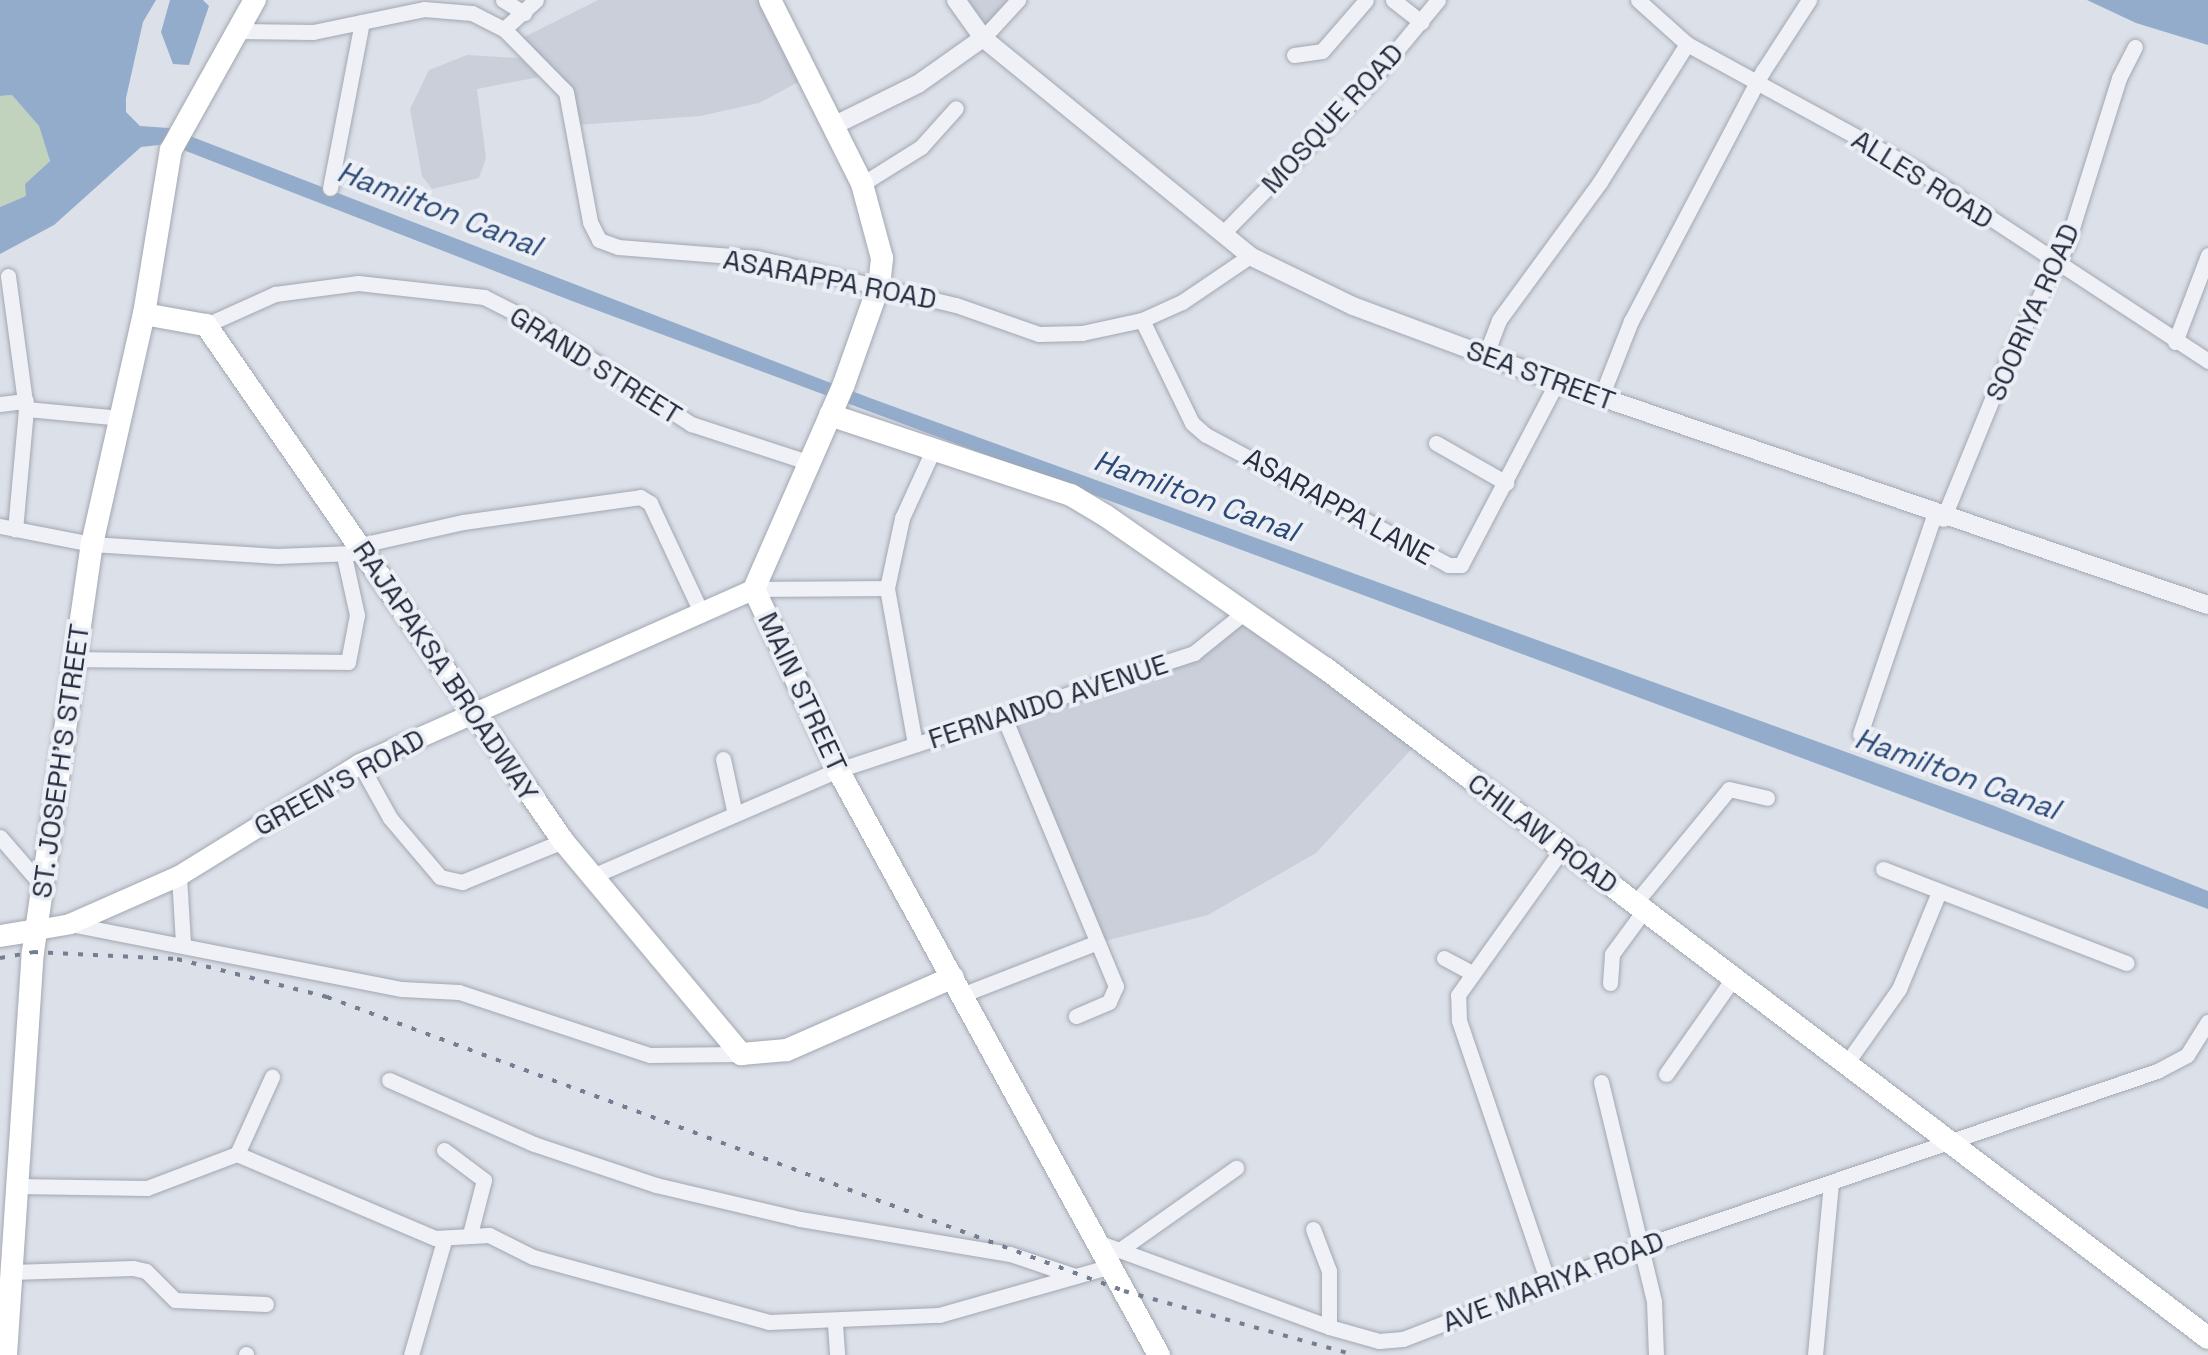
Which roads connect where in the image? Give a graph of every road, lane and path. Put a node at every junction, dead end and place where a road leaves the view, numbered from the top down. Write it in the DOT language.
graph roads {
  1 [pos="255,0"];
  2 [pos="503,0"];
  3 [pos="536,0"];
  4 [pos="770,0"];
  5 [pos="956,0"];
  6 [pos="1018,0"];
  7 [pos="1366,0"];
  8 [pos="1393,0"];
  9 [pos="1438,0"];
  10 [pos="1638,0"];
  11 [pos="1809,0"];
  12 [pos="524,13"];
  13 [pos="362,22"];
  14 [pos="1421,22"];
  15 [pos="504,29"];
  16 [pos="239,31"];
  17 [pos="983,38"];
  18 [pos="1687,44"];
  19 [pos="2135,47"];
  20 [pos="1294,55"];
  21 [pos="1762,82"];
  22 [pos="956,108"];
  23 [pos="833,126"];
  24 [pos="862,184"];
  25 [pos="330,188"];
  26 [pos="1222,233"];
  27 [pos="2208,255"];
  28 [pos="1250,256"];
  29 [pos="2054,265"];
  30 [pos="8,276"];
  31 [pos="879,284"];
  32 [pos="144,314"];
  33 [pos="1142,320"];
  34 [pos="206,325"];
  35 [pos="2175,342"];
  36 [pos="1486,354"];
  37 [pos="2208,361"];
  38 [pos="1557,382"];
  39 [pos="1601,397"];
  40 [pos="0,404"];
  41 [pos="26,405"];
  42 [pos="830,415"];
  43 [pos="121,418"];
  44 [pos="1436,443"];
  45 [pos="934,448"];
  46 [pos="810,462"];
  47 [pos="1506,483"];
  48 [pos="1939,518"];
  49 [pos="8,528"];
  50 [pos="92,544"];
  51 [pos="357,550"];
  52 [pos="754,588"];
  53 [pos="887,588"];
  54 [pos="2208,605"];
  55 [pos="1246,611"];
  56 [pos="701,612"];
  57 [pos="71,659"];
  58 [pos="470,714"];
  59 [pos="1003,715"];
  60 [pos="1860,734"];
  61 [pos="914,744"];
  62 [pos="723,759"];
  63 [pos="360,764"];
  64 [pos="838,770"];
  65 [pos="1767,798"];
  66 [pos="734,810"];
  67 [pos="0,837"];
  68 [pos="562,841"];
  69 [pos="1563,848"];
  70 [pos="1883,870"];
  71 [pos="595,875"];
  72 [pos="179,876"];
  73 [pos="44,888"];
  74 [pos="1939,892"];
  75 [pos="1640,906"];
  76 [pos="70,924"];
  77 [pos="37,930"];
  78 [pos="0,936"];
  79 [pos="183,944"];
  80 [pos="1093,944"];
  81 [pos="1444,958"];
  82 [pos="2127,963"];
  83 [pos="1472,974"];
  84 [pos="1735,976"];
  85 [pos="1610,984"];
  86 [pos="958,986"];
  87 [pos="1076,1016"];
  88 [pos="2208,1022"];
  89 [pos="741,1054"];
  90 [pos="1846,1064"];
  91 [pos="1666,1074"];
  92 [pos="272,1077"];
  93 [pos="389,1080"];
  94 [pos="1601,1082"];
  95 [pos="1950,1143"];
  96 [pos="444,1150"];
  97 [pos="237,1154"];
  98 [pos="1236,1168"];
  99 [pos="1830,1182"];
  100 [pos="16,1186"];
  101 [pos="1313,1229"];
  102 [pos="470,1234"];
  103 [pos="444,1241"];
  104 [pos="1640,1246"];
  105 [pos="1111,1252"];
  106 [pos="12,1272"];
  107 [pos="1075,1276"];
  108 [pos="1548,1282"];
  109 [pos="266,1304"];
  110 [pos="4,1324"];
  111 [pos="835,1324"];
  112 [pos="1329,1327"];
  113 [pos="2208,1338"];
  114 [pos="6,1355"];
  115 [pos="411,1355"];
  116 [pos="837,1355"];
  117 [pos="1158,1355"];
  118 [pos="1656,1355"];
  119 [pos="1815,1355"];
  1 -- 16 [label="main road, ST. JOSEPH'S STREET"];
  2 -- 12 [label="street"];
  3 -- 12 [label="street"];
  4 -- 23 [label="main road, MAIN STREET"];
  5 -- 17 [label="street, SEA STREET"];
  6 -- 17 [label="street"];
  7 -- 20 [label="street"];
  8 -- 14 [label="street"];
  9 -- 14 [label="street, MOSQUE ROAD"];
  10 -- 18 [label="street, ALLES ROAD"];
  11 -- 21 [label="street"];
  12 -- 15 [label="street"];
  13 -- 15 [label="street, ASARAPPA ROAD"];
  13 -- 16 [label="street, ASARAPPA ROAD"];
  13 -- 25 [label="street"];
  14 -- 26 [label="street, MOSQUE ROAD"];
  15 -- 31 [label="street, ASARAPPA ROAD"];
  16 -- 32 [label="main road, ST. JOSEPH'S STREET"];
  17 -- 23 [label="street"];
  17 -- 26 [label="street, SEA STREET"];
  18 -- 21 [label="street, ALLES ROAD"];
  18 -- 36 [label="street"];
  19 -- 29 [label="street, SOORIYA ROAD"];
  21 -- 29 [label="street, ALLES ROAD"];
  21 -- 39 [label="street"];
  22 -- 24 [label="street"];
  23 -- 24 [label="main road, MAIN STREET"];
  24 -- 31 [label="main road, MAIN STREET"];
  26 -- 28 [label="street, SEA STREET"];
  27 -- 35 [label="street"];
  28 -- 33 [label="street, ASARAPPA ROAD"];
  28 -- 36 [label="street, SEA STREET"];
  29 -- 35 [label="street, ALLES ROAD"];
  29 -- 48 [label="street, SOORIYA ROAD"];
  30 -- 41 [label="street"];
  31 -- 33 [label="street, ASARAPPA ROAD"];
  31 -- 42 [label="main road, MAIN STREET"];
  32 -- 34 [label="main road"];
  32 -- 43 [label="main road, ST. JOSEPH'S STREET"];
  33 -- 47 [label="street, ASARAPPA LANE"];
  34 -- 46 [label="street, GRAND STREET"];
  34 -- 51 [label="main road, RAJAPAKSA BROADWAY"];
  35 -- 37 [label="street, ALLES ROAD"];
  36 -- 38 [label="street, SEA STREET"];
  38 -- 39 [label="street, SEA STREET"];
  38 -- 47 [label="street, ASARAPPA LANE"];
  39 -- 48 [label="street, SEA STREET"];
  40 -- 41 [label="street"];
  41 -- 43 [label="street"];
  41 -- 49 [label="street"];
  42 -- 45 [label="main road, CHILAW ROAD"];
  42 -- 46 [label="main road, MAIN STREET"];
  43 -- 50 [label="main road, ST. JOSEPH'S STREET"];
  44 -- 47 [label="street"];
  45 -- 53 [label="street"];
  45 -- 55 [label="main road, CHILAW ROAD"];
  46 -- 52 [label="main road, MAIN STREET"];
  48 -- 54 [label="street, SEA STREET"];
  48 -- 60 [label="street, SOORIYA ROAD"];
  49 -- 50 [label="street"];
  50 -- 51 [label="street"];
  50 -- 57 [label="main road, ST. JOSEPH'S STREET"];
  51 -- 56 [label="street"];
  51 -- 57 [label="street"];
  51 -- 58 [label="main road, RAJAPAKSA BROADWAY"];
  52 -- 53 [label="street"];
  52 -- 56 [label="main road, GREEN'S ROAD"];
  52 -- 64 [label="main road, MAIN STREET"];
  53 -- 61 [label="street"];
  55 -- 59 [label="street, FERNANDO AVENUE"];
  55 -- 69 [label="main road, CHILAW ROAD"];
  56 -- 58 [label="main road, GREEN'S ROAD"];
  57 -- 73 [label="main road, ST. JOSEPH'S STREET"];
  58 -- 63 [label="main road, GREEN'S ROAD"];
  58 -- 68 [label="main road, RAJAPAKSA BROADWAY"];
  59 -- 61 [label="street, FERNANDO AVENUE"];
  59 -- 80 [label="street"];
  61 -- 64 [label="street, FERNANDO AVENUE"];
  62 -- 66 [label="street"];
  63 -- 68 [label="street"];
  63 -- 72 [label="main road, GREEN'S ROAD"];
  64 -- 66 [label="street, FERNANDO AVENUE"];
  64 -- 86 [label="main road, MAIN STREET"];
  65 -- 75 [label="street"];
  66 -- 71 [label="street, FERNANDO AVENUE"];
  67 -- 73 [label="street"];
  68 -- 71 [label="main road, RAJAPAKSA BROADWAY"];
  69 -- 75 [label="main road, CHILAW ROAD"];
  69 -- 83 [label="street"];
  70 -- 74 [label="street"];
  71 -- 89 [label="main road, RAJAPAKSA BROADWAY"];
  72 -- 76 [label="main road, GREEN'S ROAD"];
  72 -- 79 [label="street"];
  73 -- 77 [label="main road, ST. JOSEPH'S STREET"];
  74 -- 82 [label="street"];
  74 -- 90 [label="street"];
  75 -- 84 [label="main road, CHILAW ROAD"];
  75 -- 85 [label="street"];
  76 -- 77 [label="main road, GREEN'S ROAD"];
  76 -- 79 [label="street"];
  77 -- 78 [label="main road"];
  77 -- 100 [label="main road, ST. JOSEPH'S STREET"];
  79 -- 89 [label="street"];
  80 -- 86 [label="street"];
  80 -- 87 [label="street"];
  81 -- 83 [label="street"];
  83 -- 108 [label="street"];
  84 -- 90 [label="main road, CHILAW ROAD"];
  84 -- 91 [label="street"];
  86 -- 89 [label="main road"];
  86 -- 105 [label="main road, MAIN STREET"];
  88 -- 95 [label="street, AVE MARIYA ROAD"];
  90 -- 95 [label="main road, CHILAW ROAD"];
  92 -- 97 [label="street"];
  93 -- 107 [label="street"];
  94 -- 104 [label="street"];
  95 -- 99 [label="street, AVE MARIYA ROAD"];
  95 -- 113 [label="main road, CHILAW ROAD"];
  96 -- 102 [label="street"];
  97 -- 100 [label="street"];
  97 -- 103 [label="street"];
  98 -- 105 [label="street"];
  99 -- 104 [label="street, AVE MARIYA ROAD"];
  99 -- 119 [label="street"];
  100 -- 106 [label="main road, ST. JOSEPH'S STREET"];
  101 -- 112 [label="street"];
  102 -- 103 [label="street"];
  102 -- 111 [label="street"];
  103 -- 115 [label="street"];
  104 -- 108 [label="street, AVE MARIYA ROAD"];
  104 -- 118 [label="street"];
  105 -- 107 [label="street"];
  105 -- 112 [label="street, AVE MARIYA ROAD"];
  105 -- 117 [label="main road, MAIN STREET"];
  106 -- 109 [label="street"];
  106 -- 110 [label="main road, ST. JOSEPH'S STREET"];
  107 -- 111 [label="street"];
  108 -- 112 [label="street, AVE MARIYA ROAD"];
  110 -- 114 [label="main road, ST. JOSEPH'S STREET"];
  111 -- 116 [label="street"];
}
